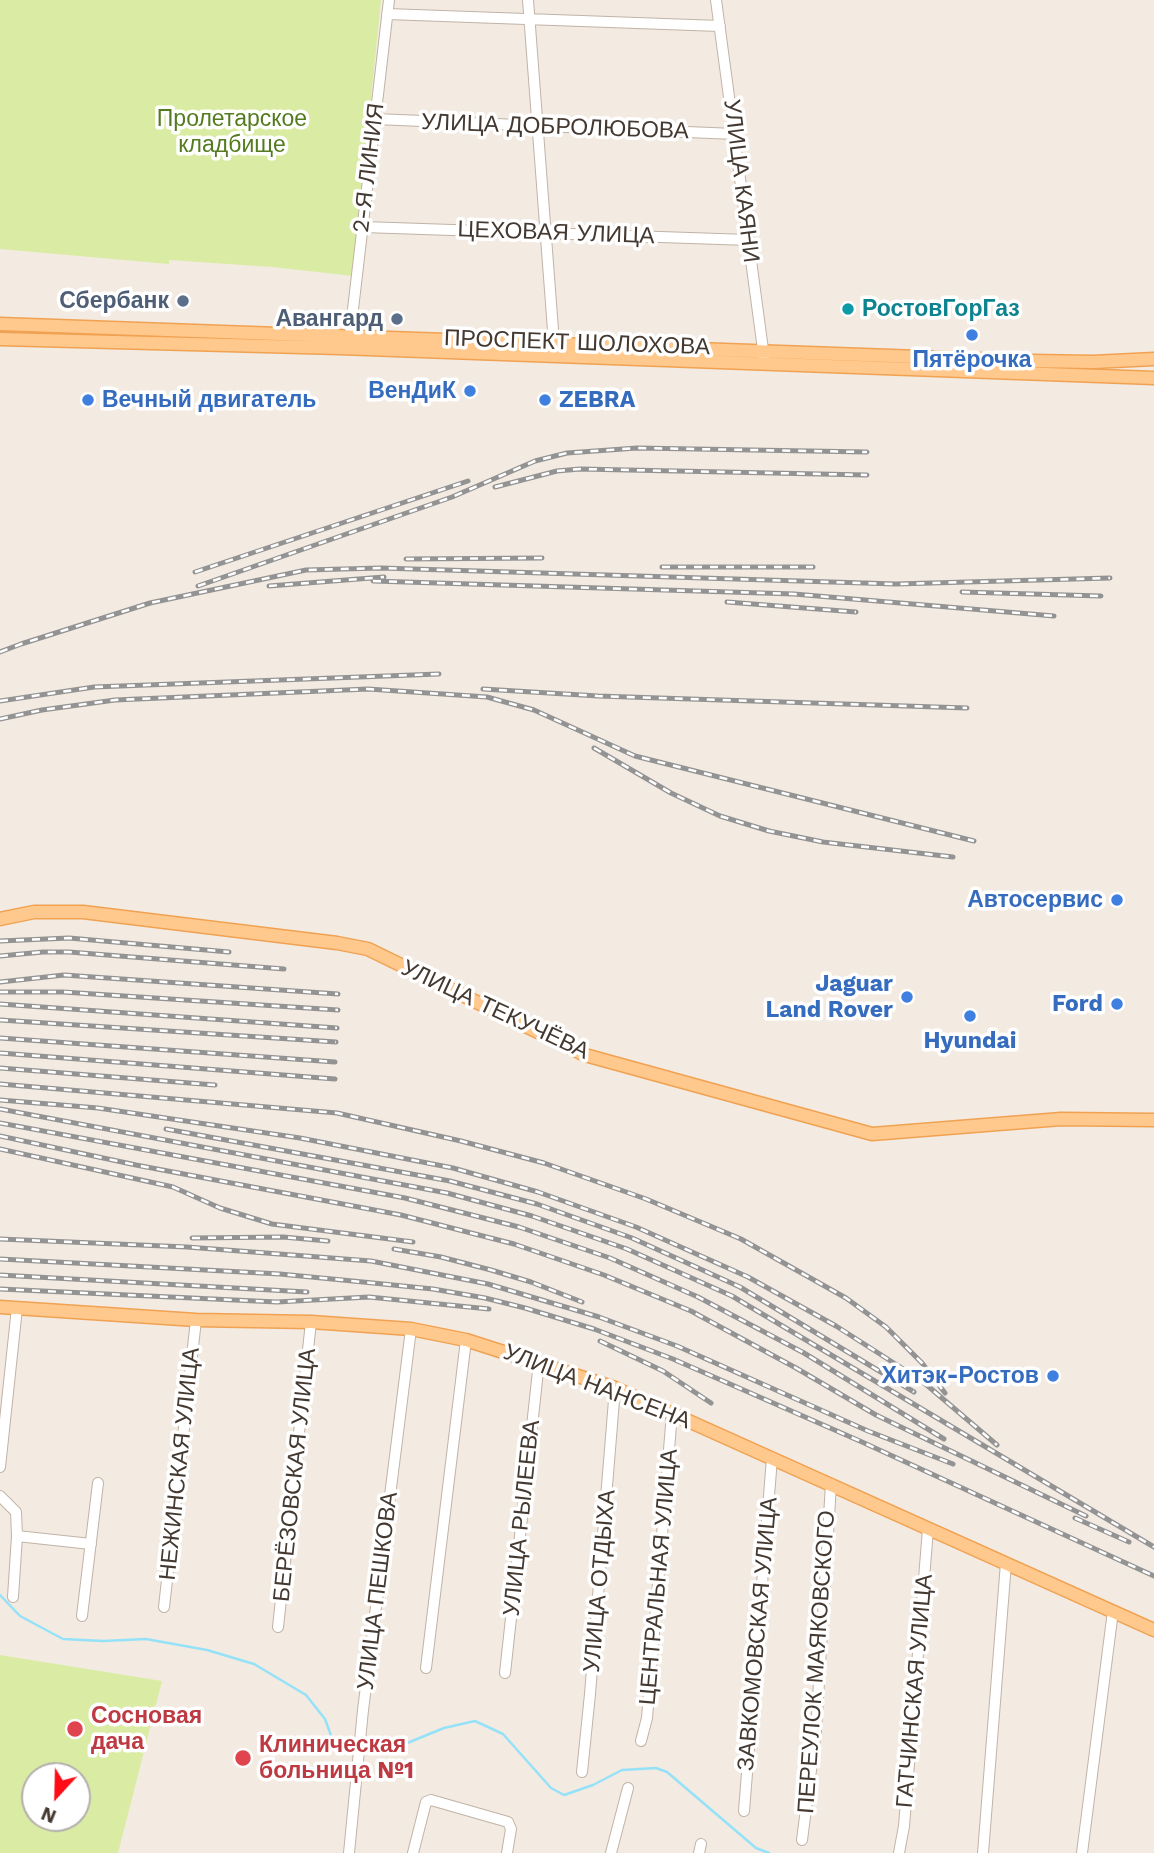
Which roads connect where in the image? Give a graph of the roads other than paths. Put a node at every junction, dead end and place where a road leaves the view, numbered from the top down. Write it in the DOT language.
graph roads {
  1 [pos="389,0"];
  2 [pos="528,0"];
  3 [pos="716,0"];
  4 [pos="387,13"];
  5 [pos="530,20"];
  6 [pos="720,26"];
  7 [pos="375,119"];
  8 [pos="538,126"];
  9 [pos="735,134"];
  10 [pos="363,226"];
  11 [pos="547,232"];
  12 [pos="748,240"];
  13 [pos="0,324"];
  14 [pos="350,335"];
  15 [pos="0,339"];
  16 [pos="554,343"];
  17 [pos="764,357"];
  18 [pos="1154,359"];
  19 [pos="1154,378"];
  20 [pos="0,919"];
  21 [pos="1154,1120"];
  22 [pos="0,1307"];
  23 [pos="17,1308"];
  24 [pos="196,1320"];
  25 [pos="311,1322"];
  26 [pos="411,1329"];
  27 [pos="466,1340"];
  28 [pos="539,1362"];
  29 [pos="4,1387"];
  30 [pos="615,1388"];
  31 [pos="672,1413"];
  32 [pos="772,1458"];
  33 [pos="0,1467"];
  34 [pos="98,1483"];
  35 [pos="831,1484"];
  36 [pos="0,1496"];
  37 [pos="928,1529"];
  38 [pos="17,1535"];
  39 [pos="91,1544"];
  40 [pos="1006,1563"];
  41 [pos="13,1597"];
  42 [pos="164,1607"];
  43 [pos="1113,1611"];
  44 [pos="82,1616"];
  45 [pos="278,1627"];
  46 [pos="1154,1630"];
  47 [pos="426,1668"];
  48 [pos="505,1673"];
  49 [pos="641,1741"];
  50 [pos="582,1772"];
  51 [pos="628,1788"];
  52 [pos="744,1811"];
  53 [pos="802,1840"];
  54 [pos="349,1853"];
  55 [pos="413,1853"];
  56 [pos="507,1853"];
  57 [pos="611,1853"];
  58 [pos="899,1853"];
  59 [pos="983,1853"];
  60 [pos="1083,1853"];
  1 -- 4 [label="street, 2-Я ЛИНИЯ"];
  2 -- 5 [label="street"];
  3 -- 6 [label="street, УЛИЦА КАЯНИ"];
  4 -- 5 [label="street"];
  4 -- 7 [label="street, 2-Я ЛИНИЯ"];
  5 -- 6 [label="street"];
  5 -- 8 [label="street"];
  6 -- 9 [label="street, УЛИЦА КАЯНИ"];
  7 -- 8 [label="street, УЛИЦА ДОБРОЛЮБОВА"];
  7 -- 10 [label="street, 2-Я ЛИНИЯ"];
  8 -- 9 [label="street, УЛИЦА ДОБРОЛЮБОВА"];
  8 -- 11 [label="street"];
  9 -- 12 [label="street, УЛИЦА КАЯНИ"];
  10 -- 11 [label="street, ЦЕХОВАЯ УЛИЦА"];
  10 -- 14 [label="street, 2-Я ЛИНИЯ"];
  11 -- 12 [label="street, ЦЕХОВАЯ УЛИЦА"];
  11 -- 16 [label="street"];
  12 -- 17 [label="street, УЛИЦА КАЯНИ"];
  13 -- 14 [label="main road, ПРОСПЕКТ ШОЛОХОВА"];
  14 -- 16 [label="main road, ПРОСПЕКТ ШОЛОХОВА"];
  15 -- 17 [label="main road, ПРОСПЕКТ ШОЛОХОВА"];
  16 -- 17 [label="main road, ПРОСПЕКТ ШОЛОХОВА"];
  17 -- 18 [label="main road, ПРОСПЕКТ ШОЛОХОВА"];
  17 -- 19 [label="main road, ПРОСПЕКТ ШОЛОХОВА"];
  20 -- 21 [label="main road, УЛИЦА ТЕКУЧЁВА"];
  22 -- 23 [label="main road, УЛИЦА НАНСЕНА"];
  23 -- 24 [label="main road, УЛИЦА НАНСЕНА"];
  23 -- 29 [label="street"];
  24 -- 25 [label="main road, УЛИЦА НАНСЕНА"];
  24 -- 42 [label="street, НЕЖИНСКАЯ УЛИЦА"];
  25 -- 26 [label="main road, УЛИЦА НАНСЕНА"];
  25 -- 45 [label="street, БЕРЁЗОВСКАЯ УЛИЦА"];
  26 -- 27 [label="main road, УЛИЦА НАНСЕНА"];
  26 -- 54 [label="street, УЛИЦА ПЕШКОВА"];
  27 -- 28 [label="main road, УЛИЦА НАНСЕНА"];
  27 -- 47 [label="street"];
  28 -- 30 [label="main road, УЛИЦА НАНСЕНА"];
  28 -- 48 [label="street, УЛИЦА РЫЛЕЕВА"];
  29 -- 33 [label="street"];
  30 -- 31 [label="main road, УЛИЦА НАНСЕНА"];
  30 -- 50 [label="street, УЛИЦА ОТДЫХА"];
  31 -- 32 [label="main road, УЛИЦА НАНСЕНА"];
  31 -- 49 [label="street, ЦЕНТРАЛЬНАЯ УЛИЦА"];
  32 -- 35 [label="main road, УЛИЦА НАНСЕНА"];
  32 -- 52 [label="street, ЗАВКОМОВСКАЯ УЛИЦА"];
  34 -- 39 [label="street"];
  35 -- 37 [label="main road, УЛИЦА НАНСЕНА"];
  35 -- 53 [label="street, ПЕРЕУЛОК МАЯКОВСКОГО"];
  36 -- 38 [label="street"];
  37 -- 40 [label="main road, УЛИЦА НАНСЕНА"];
  37 -- 58 [label="street, ГАТЧИНСКАЯ УЛИЦА"];
  38 -- 39 [label="street"];
  38 -- 41 [label="street"];
  39 -- 44 [label="street"];
  40 -- 43 [label="main road, УЛИЦА НАНСЕНА"];
  40 -- 59 [label="street"];
  43 -- 46 [label="main road, УЛИЦА НАНСЕНА"];
  43 -- 60 [label="street"];
  51 -- 57 [label="street"];
  55 -- 56 [label="street"];
}
